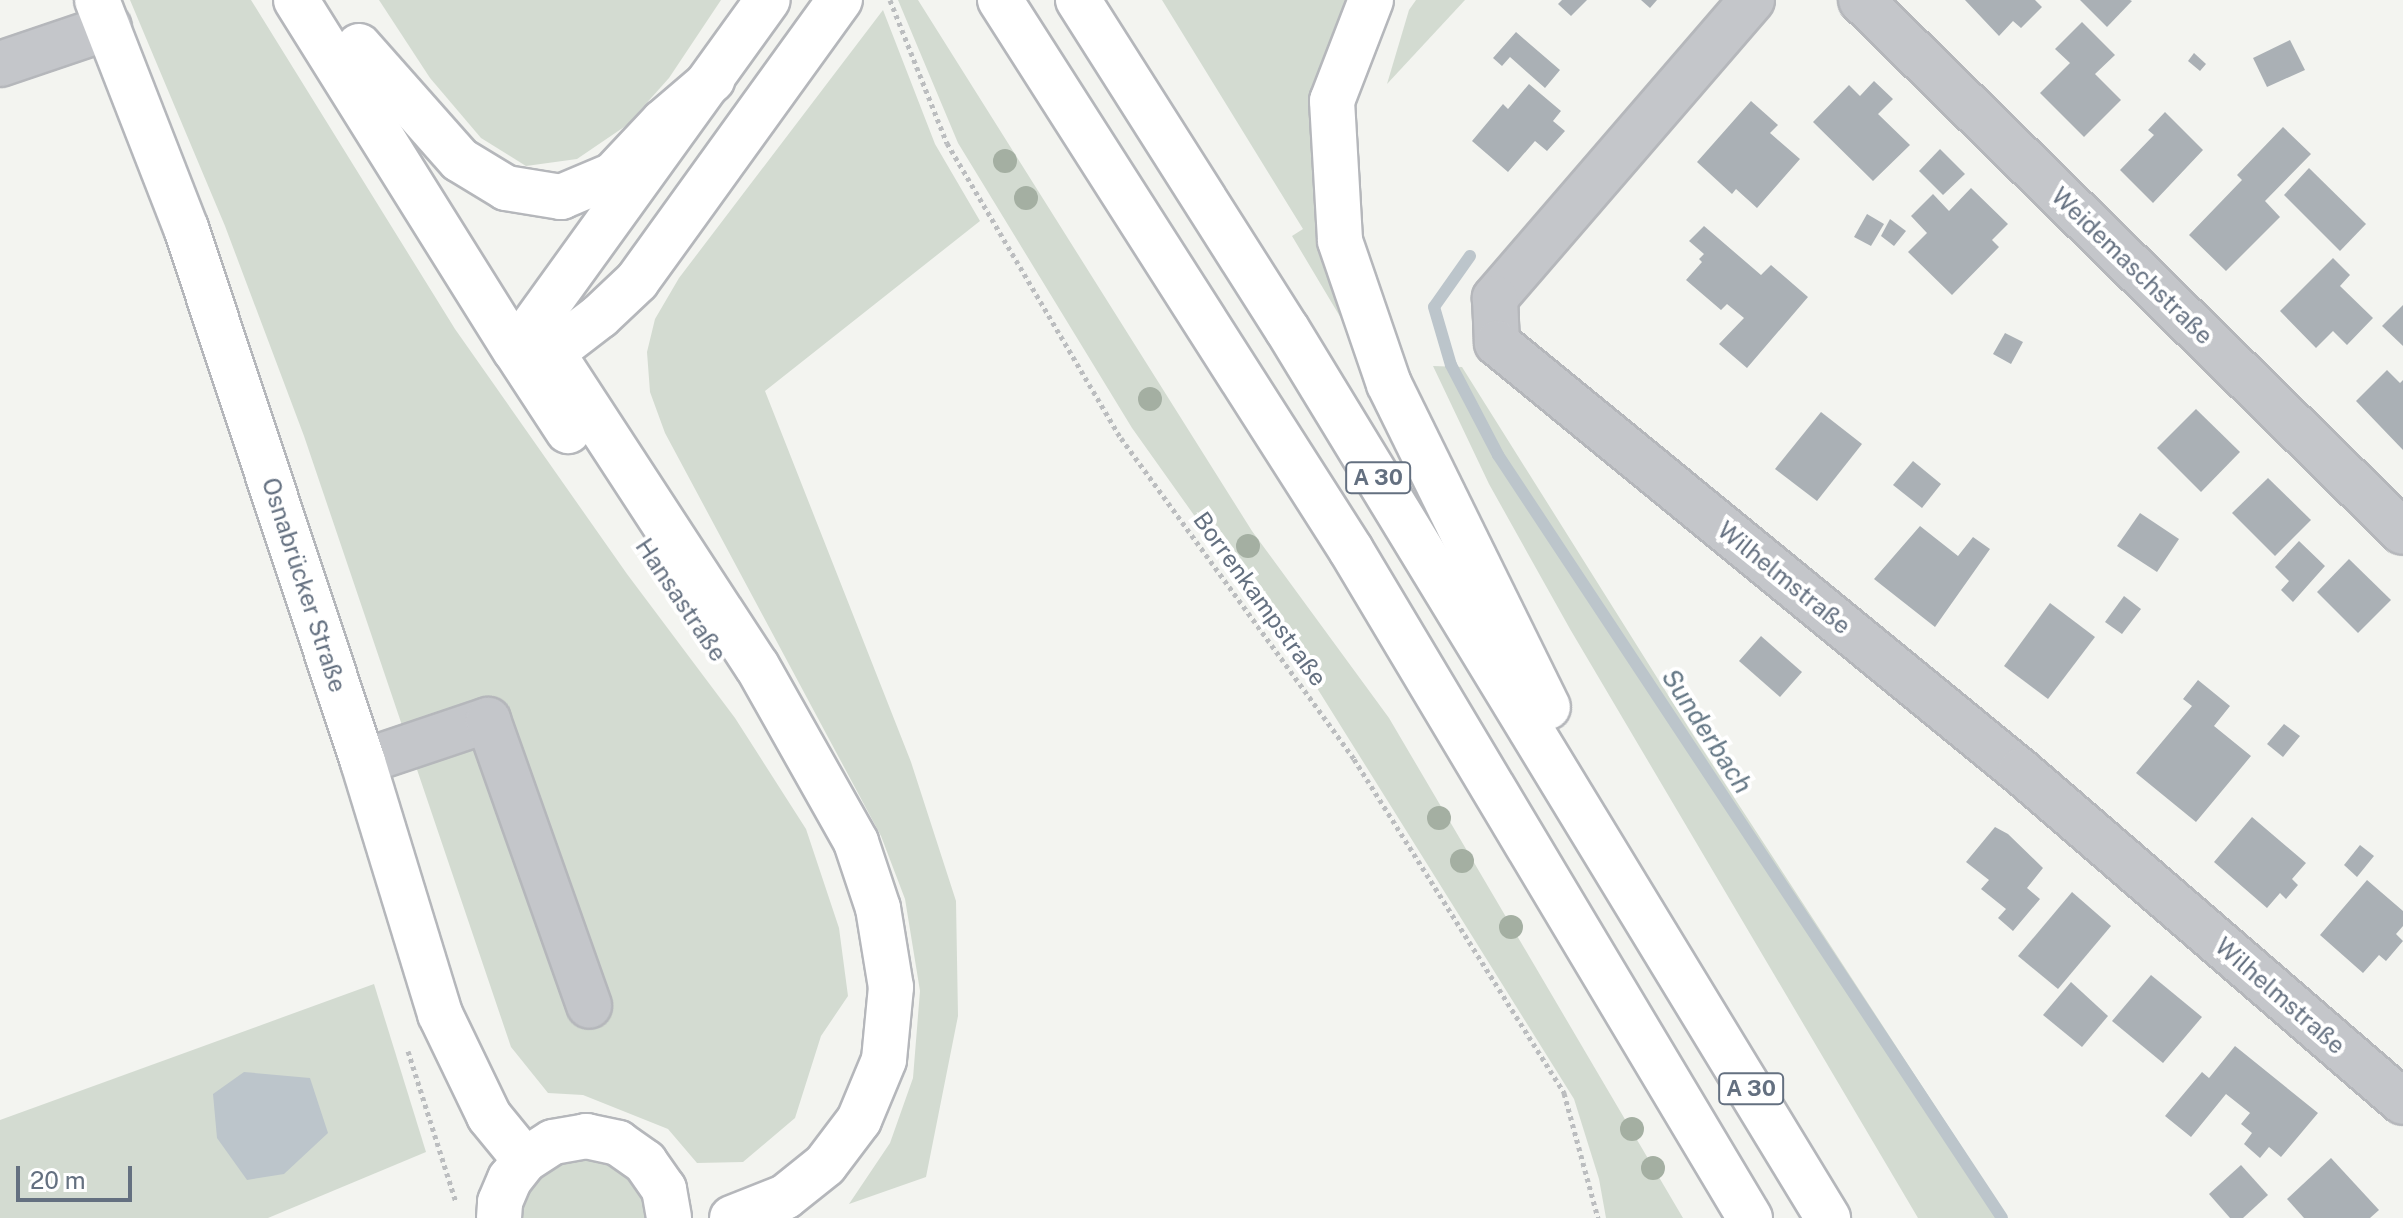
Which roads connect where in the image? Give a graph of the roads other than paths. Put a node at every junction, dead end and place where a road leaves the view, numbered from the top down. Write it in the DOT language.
graph roads {
  1 [pos="296,0"];
  2 [pos="330,0"];
  3 [pos="768,0"];
  4 [pos="1000,0"];
  5 [pos="1078,0"];
  6 [pos="1371,0"];
  7 [pos="1752,0"];
  8 [pos="1861,0"];
  9 [pos="831,11"];
  10 [pos="103,14"];
  11 [pos="359,46"];
  12 [pos="0,64"];
  13 [pos="712,80"];
  14 [pos="534,343"];
  15 [pos="2403,532"];
  16 [pos="363,762"];
  17 [pos="1673,960"];
  18 [pos="589,1006"];
  19 [pos="2403,1102"];
  20 [pos="525,1160"];
  21 [pos="499,1218"];
  22 [pos="669,1218"];
  23 [pos="732,1218"];
  24 [pos="1750,1218"];
  25 [pos="1828,1218"];
  1 -- 14 [label="main road"];
  2 -- 11 [label="main road"];
  3 -- 13 [label="main road"];
  4 -- 24 [label="main road, A 30"];
  5 -- 17 [label="main road, A 30"];
  6 -- 17 [label="main road"];
  7 -- 19 [label="street, Wilhelmstraße"];
  8 -- 15 [label="street, Weidemaschstraße"];
  9 -- 14 [label="main road"];
  10 -- 12 [label="street"];
  10 -- 16 [label="main road, Osnabrücker Straße"];
  11 -- 13 [label="main road"];
  11 -- 14 [label="main road"];
  13 -- 14 [label="main road"];
  14 -- 23 [label="main road, Hansastraße"];
  16 -- 18 [label="street"];
  16 -- 20 [label="main road, Osnabrücker Straße"];
  17 -- 25 [label="main road, A 30"];
  20 -- 21 [label="main road"];
  20 -- 22 [label="main road"];
}
